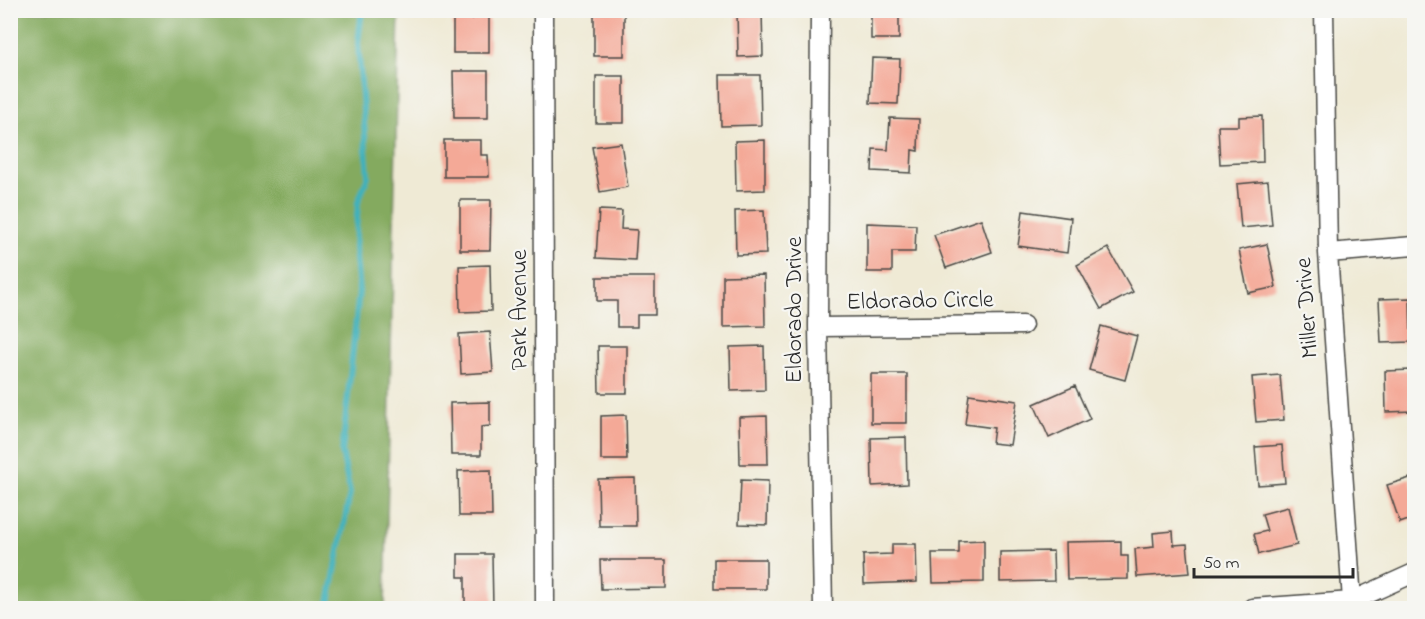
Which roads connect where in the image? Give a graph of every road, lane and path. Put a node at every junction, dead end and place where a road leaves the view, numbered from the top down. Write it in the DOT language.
graph roads {
  1 [pos="543,10"];
  2 [pos="820,10"];
  3 [pos="1324,10"];
  4 [pos="1414,246"];
  5 [pos="1328,253"];
  6 [pos="1023,325"];
  7 [pos="818,327"];
  8 [pos="1414,573"];
  9 [pos="1352,602"];
  10 [pos="545,609"];
  11 [pos="823,609"];
  12 [pos="1252,609"];
  1 -- 10 [label="street, Park Avenue"];
  2 -- 7 [label="street, Eldorado Drive"];
  3 -- 5 [label="street, Miller Drive"];
  4 -- 5 [label="street"];
  5 -- 9 [label="street, Miller Drive"];
  6 -- 7 [label="street, Eldorado Circle"];
  7 -- 11 [label="street, Eldorado Drive"];
  8 -- 9 [label="street"];
  9 -- 12 [label="street"];
}
